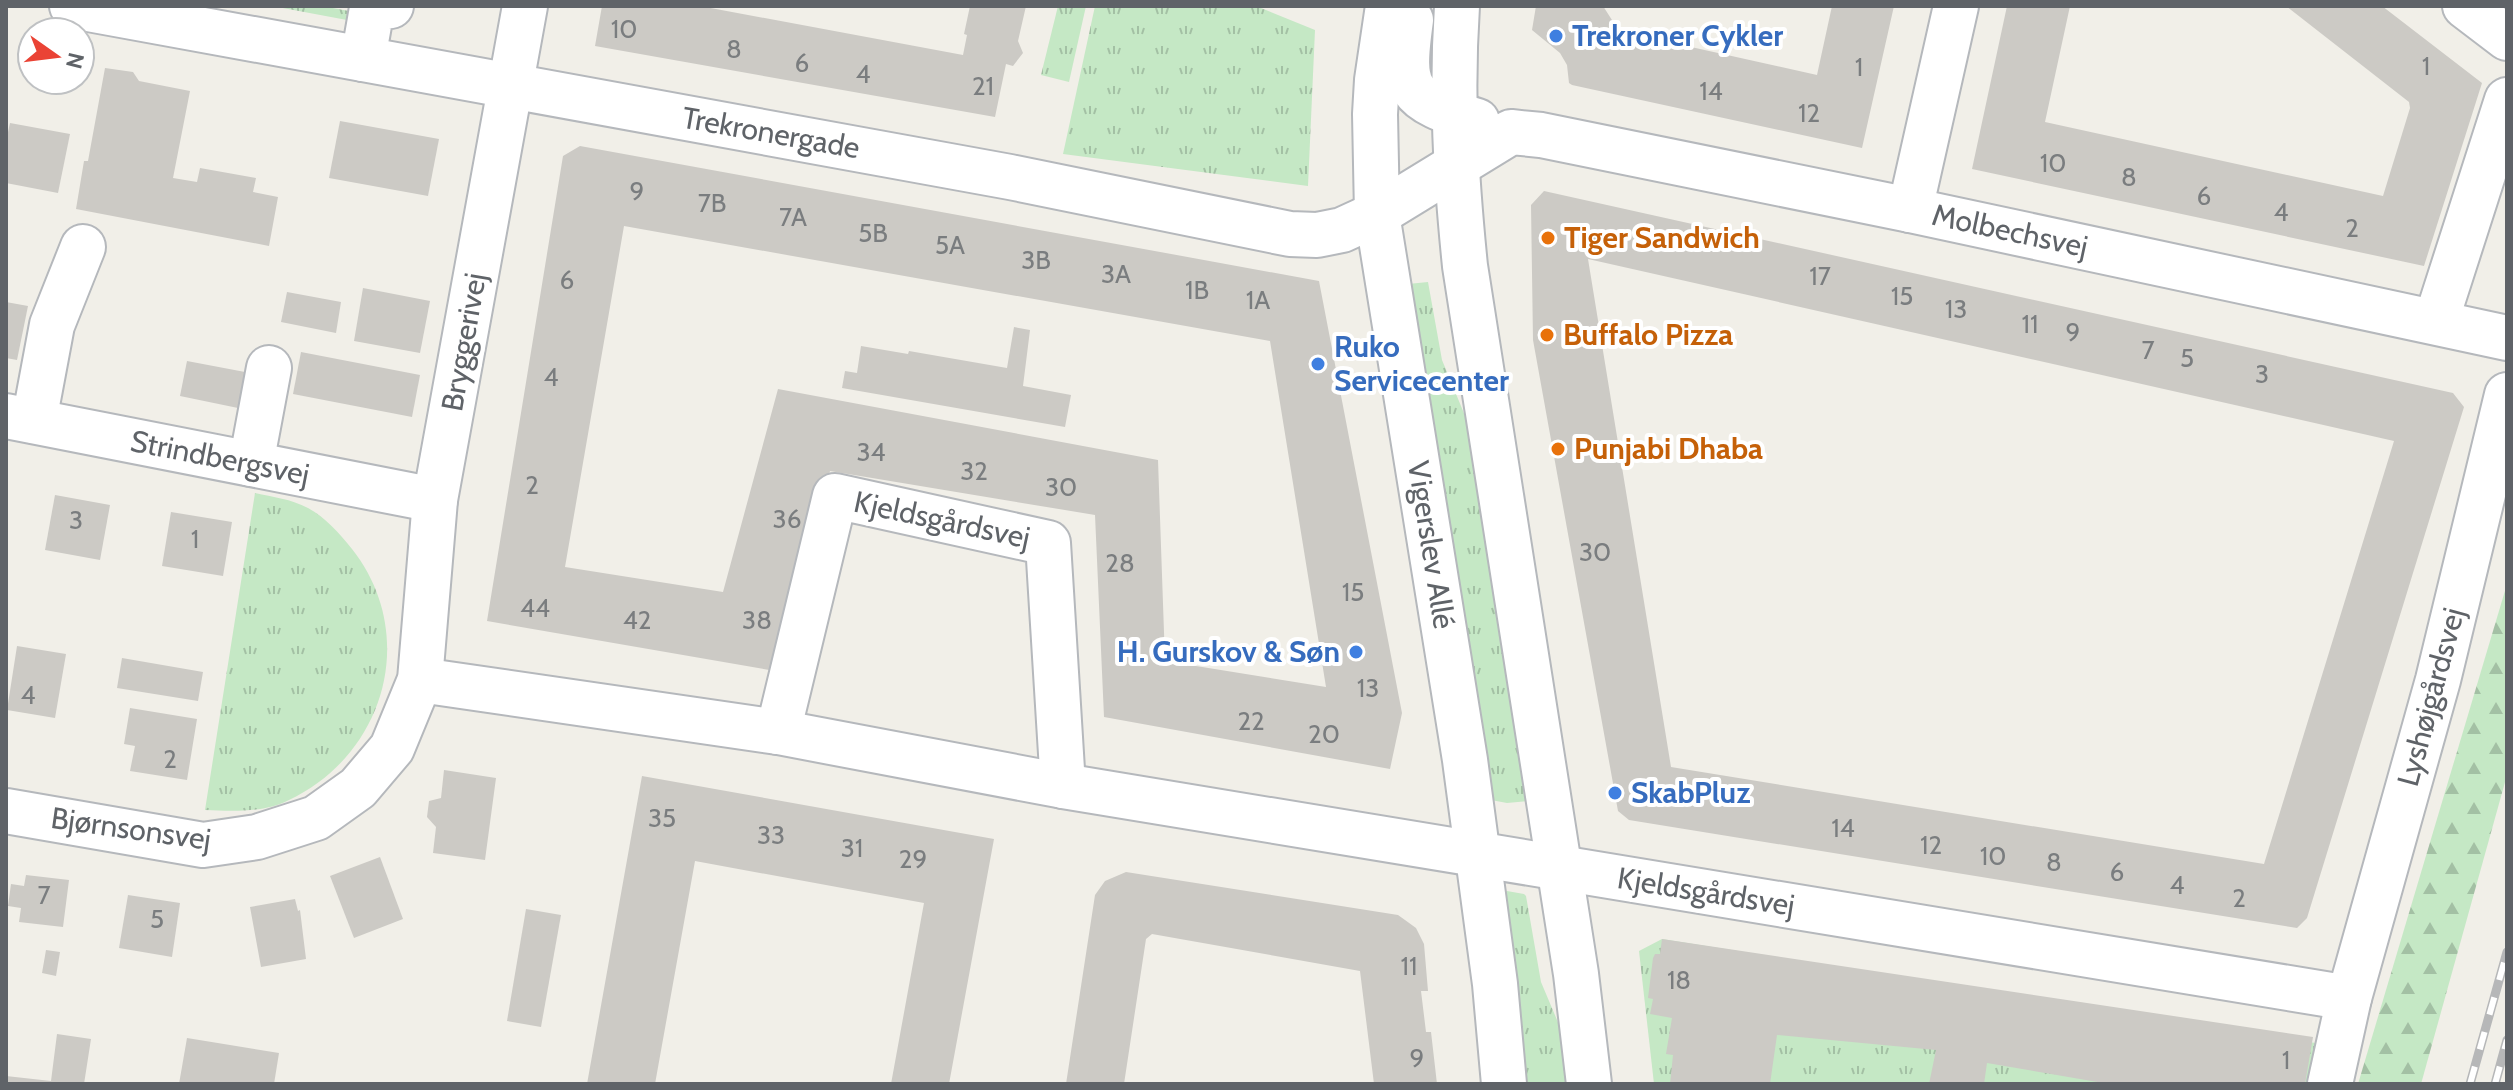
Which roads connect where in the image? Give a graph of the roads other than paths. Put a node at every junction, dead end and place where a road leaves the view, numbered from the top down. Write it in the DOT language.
graph roads {
  1 [pos="72,6"];
  2 [pos="525,6"];
  3 [pos="1388,6"];
  4 [pos="1414,6"];
  5 [pos="1457,6"];
  6 [pos="1956,6"];
  7 [pos="2465,6"];
  8 [pos="374,7"];
  9 [pos="2507,38"];
  10 [pos="363,59"];
  11 [pos="509,85"];
  12 [pos="2507,100"];
  13 [pos="1454,114"];
  14 [pos="1511,132"];
  15 [pos="1455,168"];
  16 [pos="1910,210"];
  17 [pos="1377,214"];
  18 [pos="83,247"];
  19 [pos="2436,321"];
  20 [pos="2507,338"];
  21 [pos="269,368"];
  22 [pos="2507,395"];
  23 [pos="20,418"];
  24 [pos="251,464"];
  25 [pos="435,500"];
  26 [pos="420,680"];
  27 [pos="778,732"];
  28 [pos="1063,786"];
  29 [pos="6,811"];
  30 [pos="1478,855"];
  31 [pos="1559,868"];
  32 [pos="2349,998"];
  33 [pos="1504,1084"];
  34 [pos="1589,1084"];
  35 [pos="2330,1084"];
  1 -- 10 [label="street, Trekronergade"];
  2 -- 11 [label="street, Bryggerivej"];
  3 -- 17 [label="street, Vigerslev Allé"];
  4 -- 13 [label="street"];
  5 -- 13 [label="street"];
  6 -- 16 [label="street"];
  7 -- 9 [label="street"];
  8 -- 10 [label="street"];
  10 -- 11 [label="street, Trekronergade"];
  11 -- 17 [label="street, Trekronergade"];
  11 -- 25 [label="street, Bryggerivej"];
  12 -- 19 [label="street"];
  13 -- 14 [label="street, Molbechsvej"];
  13 -- 15 [label="street"];
  14 -- 15 [label="street"];
  14 -- 16 [label="street, Molbechsvej"];
  15 -- 17 [label="street, Trekronergade"];
  15 -- 31 [label="street"];
  16 -- 19 [label="street, Molbechsvej"];
  17 -- 30 [label="street, Vigerslev Allé"];
  18 -- 23 [label="street"];
  19 -- 20 [label="street, Molbechsvej"];
  21 -- 24 [label="street"];
  22 -- 32 [label="street, Lyshøjgårdsvej"];
  23 -- 24 [label="street, Strindbergsvej"];
  24 -- 25 [label="street, Strindbergsvej"];
  25 -- 26 [label="street, Bryggerivej"];
  26 -- 27 [label="street, Kjeldsgårdsvej"];
  26 -- 29 [label="street, Bjørnsonsvej"];
  27 -- 28 [label="street, Kjeldsgårdsvej"];
  27 -- 28 [label="street, Kjeldsgårdsvej"];
  28 -- 30 [label="street, Kjeldsgårdsvej"];
  30 -- 31 [label="street, Kjeldsgårdsvej"];
  30 -- 33 [label="street, Vigerslev Allé"];
  31 -- 32 [label="street, Kjeldsgårdsvej"];
  31 -- 34 [label="street"];
  32 -- 35 [label="street, Lyshøjgårdsvej"];
}
